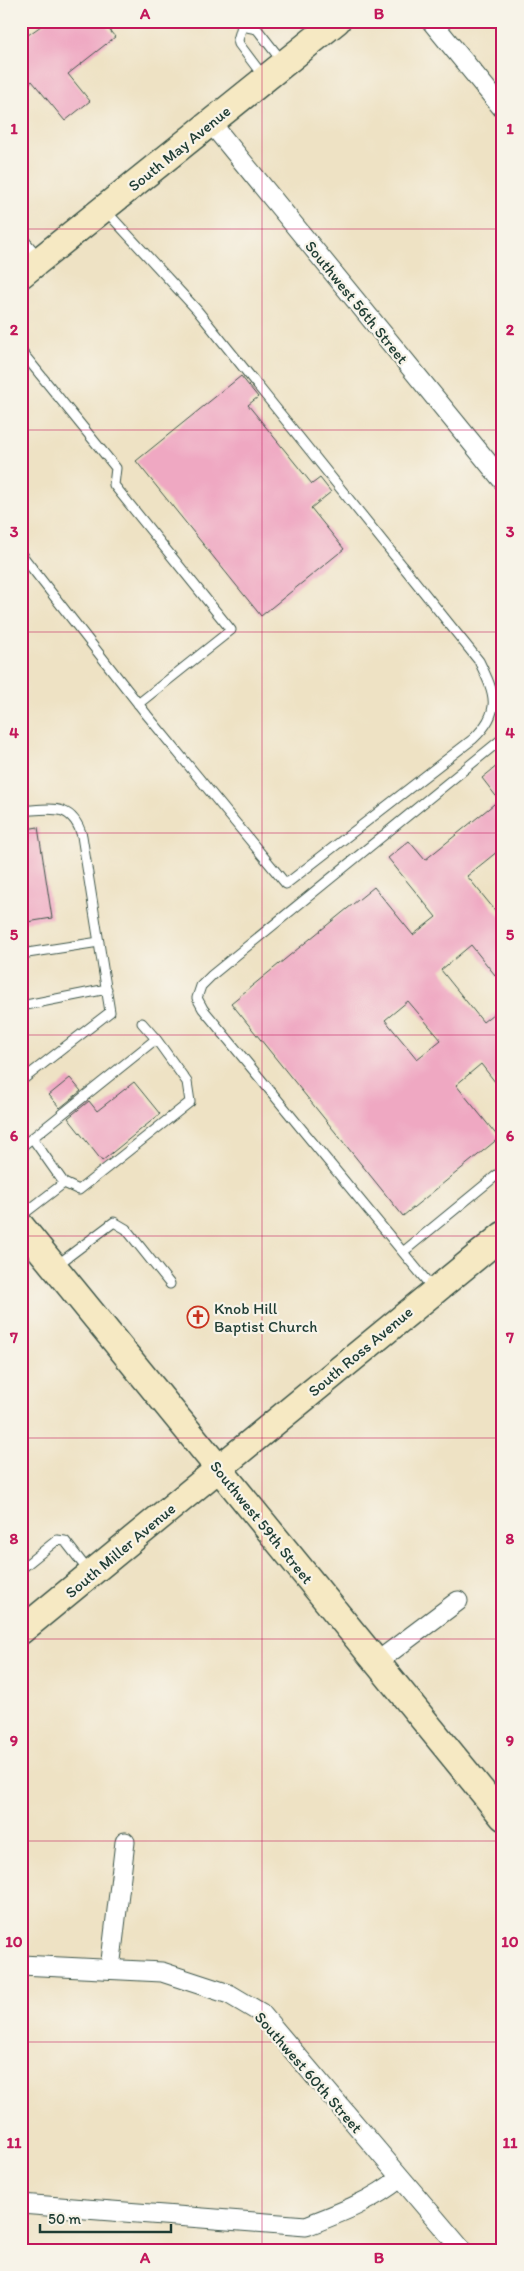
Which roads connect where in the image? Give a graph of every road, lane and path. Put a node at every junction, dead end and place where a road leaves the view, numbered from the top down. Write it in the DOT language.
graph roads {
  1 [pos="337,21"];
  2 [pos="431,21"];
  3 [pos="240,24"];
  4 [pos="275,71"];
  5 [pos="503,109"];
  6 [pos="211,123"];
  7 [pos="104,209"];
  8 [pos="26,261"];
  9 [pos="21,351"];
  10 [pos="503,481"];
  11 [pos="21,554"];
  12 [pos="138,704"];
  13 [pos="503,738"];
  14 [pos="21,811"];
  15 [pos="99,942"];
  16 [pos="21,954"];
  17 [pos="106,989"];
  18 [pos="21,1006"];
  19 [pos="142,1023"];
  20 [pos="156,1039"];
  21 [pos="21,1081"];
  22 [pos="32,1139"];
  23 [pos="21,1147"];
  24 [pos="503,1170"];
  25 [pos="64,1183"];
  26 [pos="21,1216"];
  27 [pos="21,1226"];
  28 [pos="503,1235"];
  29 [pos="402,1252"];
  30 [pos="55,1267"];
  31 [pos="170,1284"];
  32 [pos="434,1290"];
  33 [pos="219,1468"];
  34 [pos="21,1569"];
  35 [pos="91,1574"];
  36 [pos="458,1601"];
  37 [pos="21,1632"];
  38 [pos="376,1662"];
  39 [pos="503,1818"];
  40 [pos="125,1842"];
  41 [pos="21,1965"];
  42 [pos="110,1969"];
  43 [pos="400,2178"];
  44 [pos="21,2204"];
  45 [pos="462,2250"];
  1 -- 4 [label="main road, South May Avenue"];
  2 -- 5 [label="street"];
  3 -- 4 [label="lane"];
  3 -- 4 [label="lane"];
  4 -- 6 [label="main road, South May Avenue"];
  6 -- 7 [label="main road, South May Avenue"];
  6 -- 10 [label="street, Southwest 56th Street"];
  7 -- 8 [label="main road, South May Avenue"];
  7 -- 12 [label="lane"];
  9 -- 12 [label="lane"];
  11 -- 12 [label="lane"];
  13 -- 29 [label="lane"];
  14 -- 15 [label="lane"];
  15 -- 16 [label="lane"];
  15 -- 17 [label="lane"];
  17 -- 18 [label="lane"];
  17 -- 21 [label="lane"];
  19 -- 20 [label="lane"];
  20 -- 22 [label="lane"];
  20 -- 25 [label="lane"];
  22 -- 23 [label="lane"];
  22 -- 25 [label="lane"];
  24 -- 29 [label="lane"];
  25 -- 26 [label="lane"];
  27 -- 30 [label="main road, Southwest 59th Street"];
  28 -- 32 [label="main road, South Ross Avenue"];
  29 -- 32 [label="lane"];
  30 -- 31 [label="lane"];
  30 -- 33 [label="main road, Southwest 59th Street"];
  32 -- 33 [label="main road, South Ross Avenue"];
  33 -- 35 [label="main road, South Miller Avenue"];
  33 -- 38 [label="main road, Southwest 59th Street"];
  34 -- 35 [label="lane"];
  35 -- 37 [label="main road, South Miller Avenue"];
  36 -- 38 [label="street"];
  38 -- 39 [label="main road, Southwest 59th Street"];
  40 -- 42 [label="street"];
  41 -- 42 [label="street, Southwest 60th Street"];
  42 -- 43 [label="street, Southwest 60th Street"];
  43 -- 44 [label="street"];
  43 -- 45 [label="street, Southwest 60th Street"];
}
